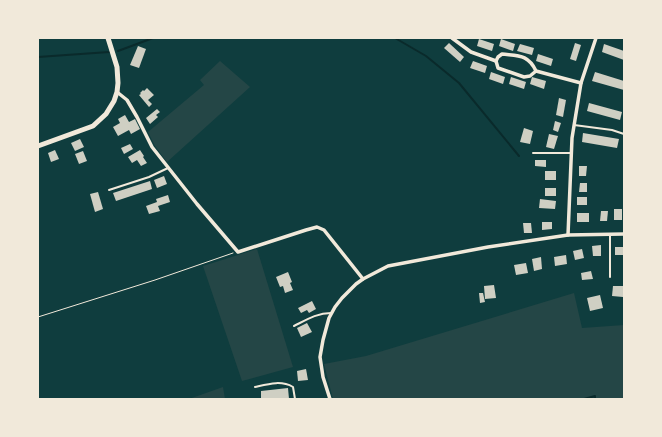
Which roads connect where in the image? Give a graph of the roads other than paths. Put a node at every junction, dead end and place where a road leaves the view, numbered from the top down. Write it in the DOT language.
graph roads {
  1 [pos="108,38"];
  2 [pos="452,38"];
  3 [pos="596,38"];
  4 [pos="496,61"];
  5 [pos="536,71"];
  6 [pos="581,83"];
  7 [pos="117,92"];
  8 [pos="574,125"];
  9 [pos="624,134"];
  10 [pos="38,146"];
  11 [pos="533,153"];
  12 [pos="572,153"];
  13 [pos="168,167"];
  14 [pos="109,190"];
  15 [pos="610,234"];
  16 [pos="624,234"];
  17 [pos="568,235"];
  18 [pos="610,278"];
  19 [pos="363,279"];
  20 [pos="332,313"];
  21 [pos="294,326"];
  22 [pos="255,387"];
  23 [pos="295,399"];
  24 [pos="330,399"];
  1 -- 7 [label="main road"];
  2 -- 4 [label="street"];
  3 -- 6 [label="street"];
  4 -- 5 [label="street"];
  4 -- 5 [label="street"];
  5 -- 6 [label="street"];
  6 -- 8 [label="street"];
  7 -- 10 [label="main road"];
  7 -- 13 [label="street"];
  8 -- 9 [label="lane"];
  8 -- 12 [label="street"];
  11 -- 12 [label="lane"];
  12 -- 17 [label="street"];
  13 -- 14 [label="lane"];
  13 -- 19 [label="street"];
  15 -- 16 [label="street"];
  15 -- 17 [label="street"];
  15 -- 18 [label="lane"];
  17 -- 19 [label="street"];
  19 -- 20 [label="street"];
  20 -- 21 [label="lane"];
  20 -- 24 [label="street"];
  22 -- 23 [label="lane"];
}
